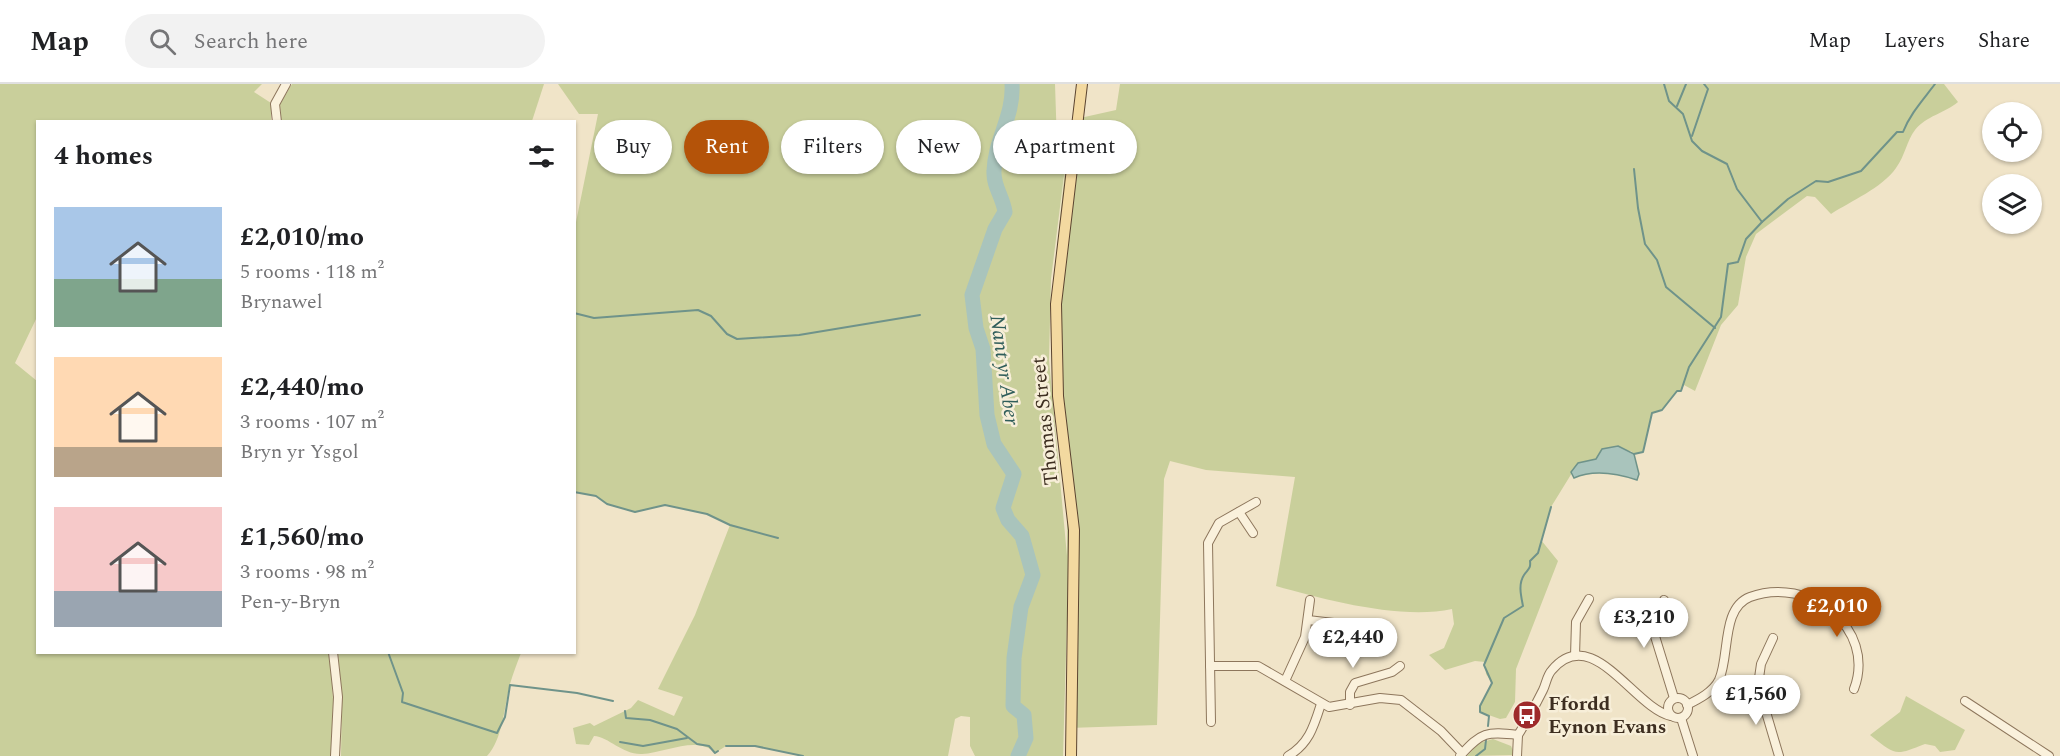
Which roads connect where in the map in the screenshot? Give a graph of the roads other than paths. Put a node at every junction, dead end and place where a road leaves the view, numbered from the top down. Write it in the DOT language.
graph roads {
  1 [pos="286,84"];
  2 [pos="1082,84"];
  3 [pos="277,120"];
  4 [pos="1256,502"];
  5 [pos="1239,512"];
  6 [pos="1253,533"];
  7 [pos="1589,599"];
  8 [pos="1310,600"];
  9 [pos="1664,600"];
  10 [pos="1308,620"];
  11 [pos="1359,626"];
  12 [pos="1773,638"];
  13 [pos="333,654"];
  14 [pos="1575,656"];
  15 [pos="1210,666"];
  16 [pos="1400,666"];
  17 [pos="1286,681"];
  18 [pos="1854,689"];
  19 [pos="1671,701"];
  20 [pos="1965,701"];
  21 [pos="1321,704"];
  22 [pos="1350,705"];
  23 [pos="1651,705"];
  24 [pos="1687,705"];
  25 [pos="1671,716"];
  26 [pos="1681,718"];
  27 [pos="1211,722"];
  28 [pos="1518,735"];
  29 [pos="1461,754"];
  30 [pos="335,756"];
  31 [pos="1071,756"];
  32 [pos="1288,756"];
  33 [pos="1517,756"];
  34 [pos="1693,756"];
  35 [pos="1779,756"];
  36 [pos="2049,756"];
  1 -- 3 [label="street"];
  2 -- 31 [label="main road, Thomas Street"];
  4 -- 5 [label="street"];
  5 -- 6 [label="street"];
  5 -- 15 [label="street"];
  7 -- 14 [label="street"];
  8 -- 10 [label="street"];
  9 -- 19 [label="street"];
  10 -- 11 [label="street"];
  10 -- 17 [label="street"];
  12 -- 35 [label="street"];
  13 -- 30 [label="street"];
  14 -- 23 [label="street"];
  14 -- 28 [label="street"];
  15 -- 17 [label="street"];
  15 -- 27 [label="street"];
  16 -- 22 [label="street"];
  17 -- 21 [label="street"];
  18 -- 24 [label="street"];
  19 -- 23 [label="street"];
  19 -- 24 [label="street"];
  19 -- 25 [label="street"];
  20 -- 36 [label="street"];
  21 -- 22 [label="street"];
  21 -- 32 [label="street"];
  22 -- 29 [label="street"];
  23 -- 25 [label="street"];
  24 -- 26 [label="street"];
  25 -- 26 [label="street"];
  26 -- 34 [label="street"];
  28 -- 29 [label="street"];
  28 -- 33 [label="street"];
}
